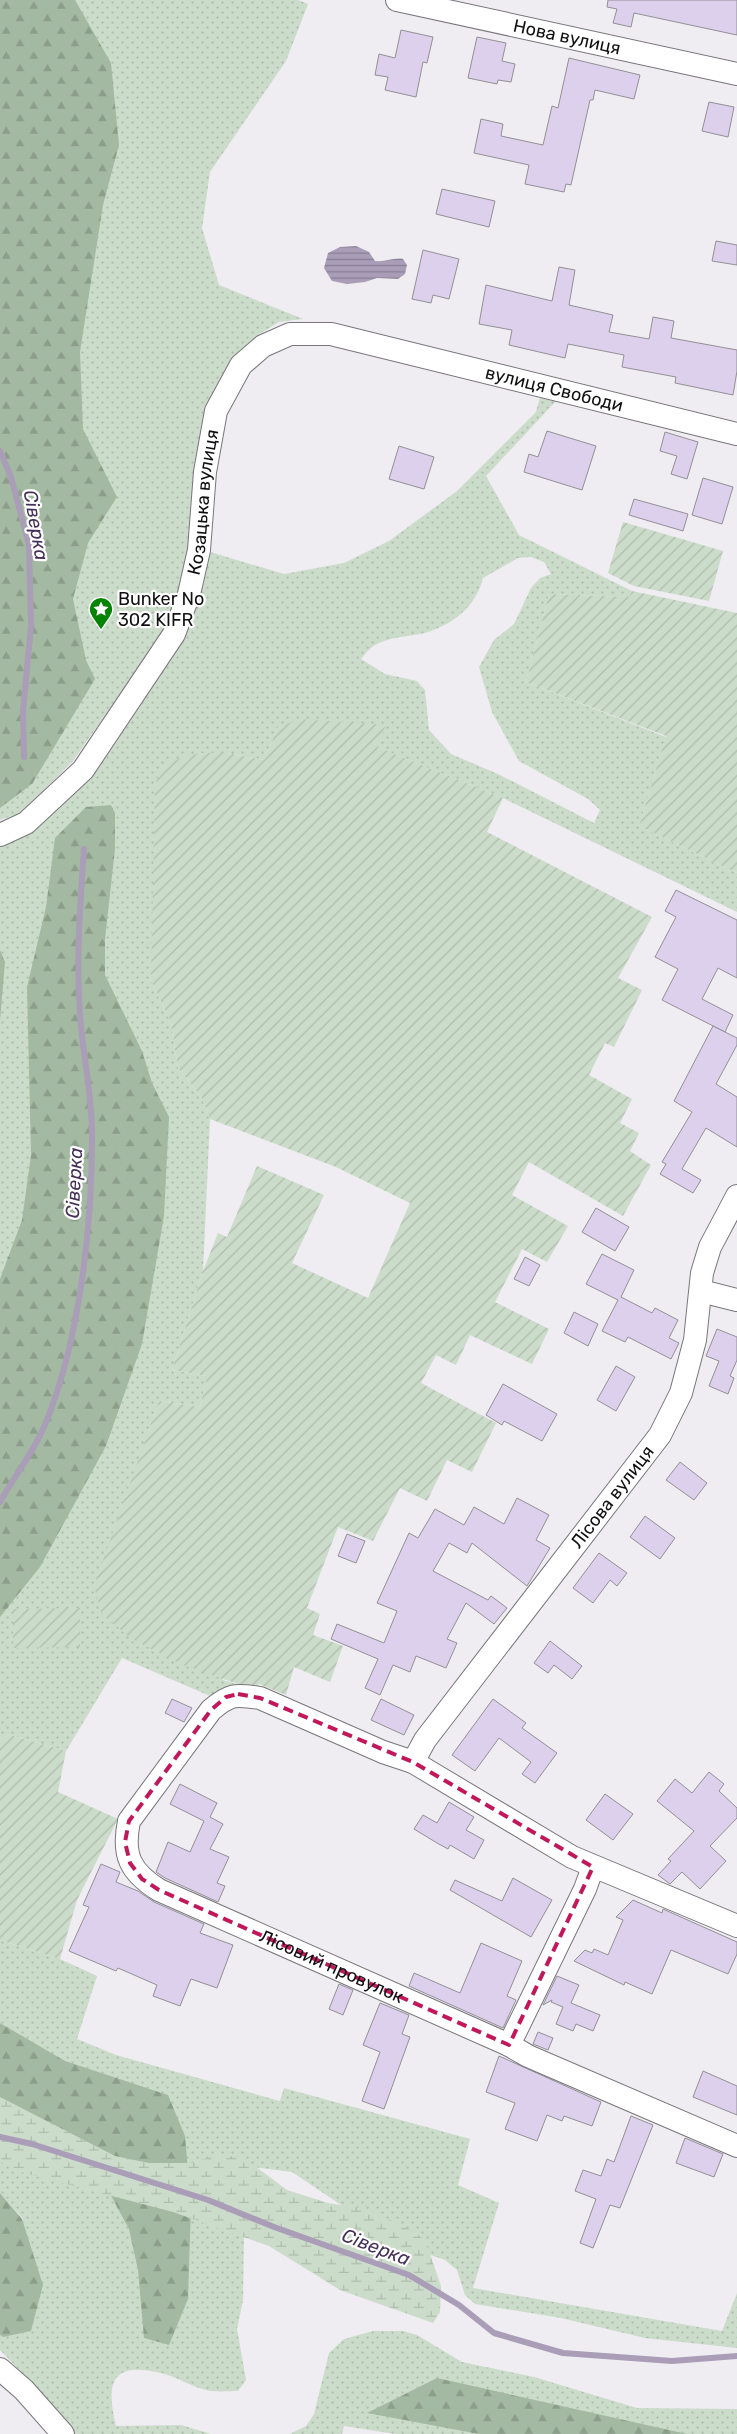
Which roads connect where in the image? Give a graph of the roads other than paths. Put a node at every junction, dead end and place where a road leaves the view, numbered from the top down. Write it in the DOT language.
graph roads {
  1 [pos="397,0"];
  2 [pos="737,74"];
  3 [pos="371,345"];
  4 [pos="737,434"];
  5 [pos="0,836"];
  6 [pos="737,1196"];
  7 [pos="701,1291"];
  8 [pos="737,1300"];
  9 [pos="413,1762"];
  10 [pos="593,1867"];
  11 [pos="737,1926"];
  12 [pos="509,2045"];
  13 [pos="737,2146"];
  14 [pos="0,2369"];
  15 [pos="63,2434"];
  1 -- 2 [label="street, Нова вулиця"];
  3 -- 4 [label="street, вулиця Свободи"];
  3 -- 5 [label="street, Козацька вулиця"];
  6 -- 7 [label="street, Лісова вулиця"];
  7 -- 8 [label="street"];
  7 -- 9 [label="street, Лісова вулиця"];
  9 -- 10 [label="street"];
  9 -- 12 [label="street, Лісовий провулок"];
  10 -- 11 [label="street"];
  10 -- 12 [label="street"];
  12 -- 13 [label="street, Лісовий провулок"];
  14 -- 15 [label="street"];
}
